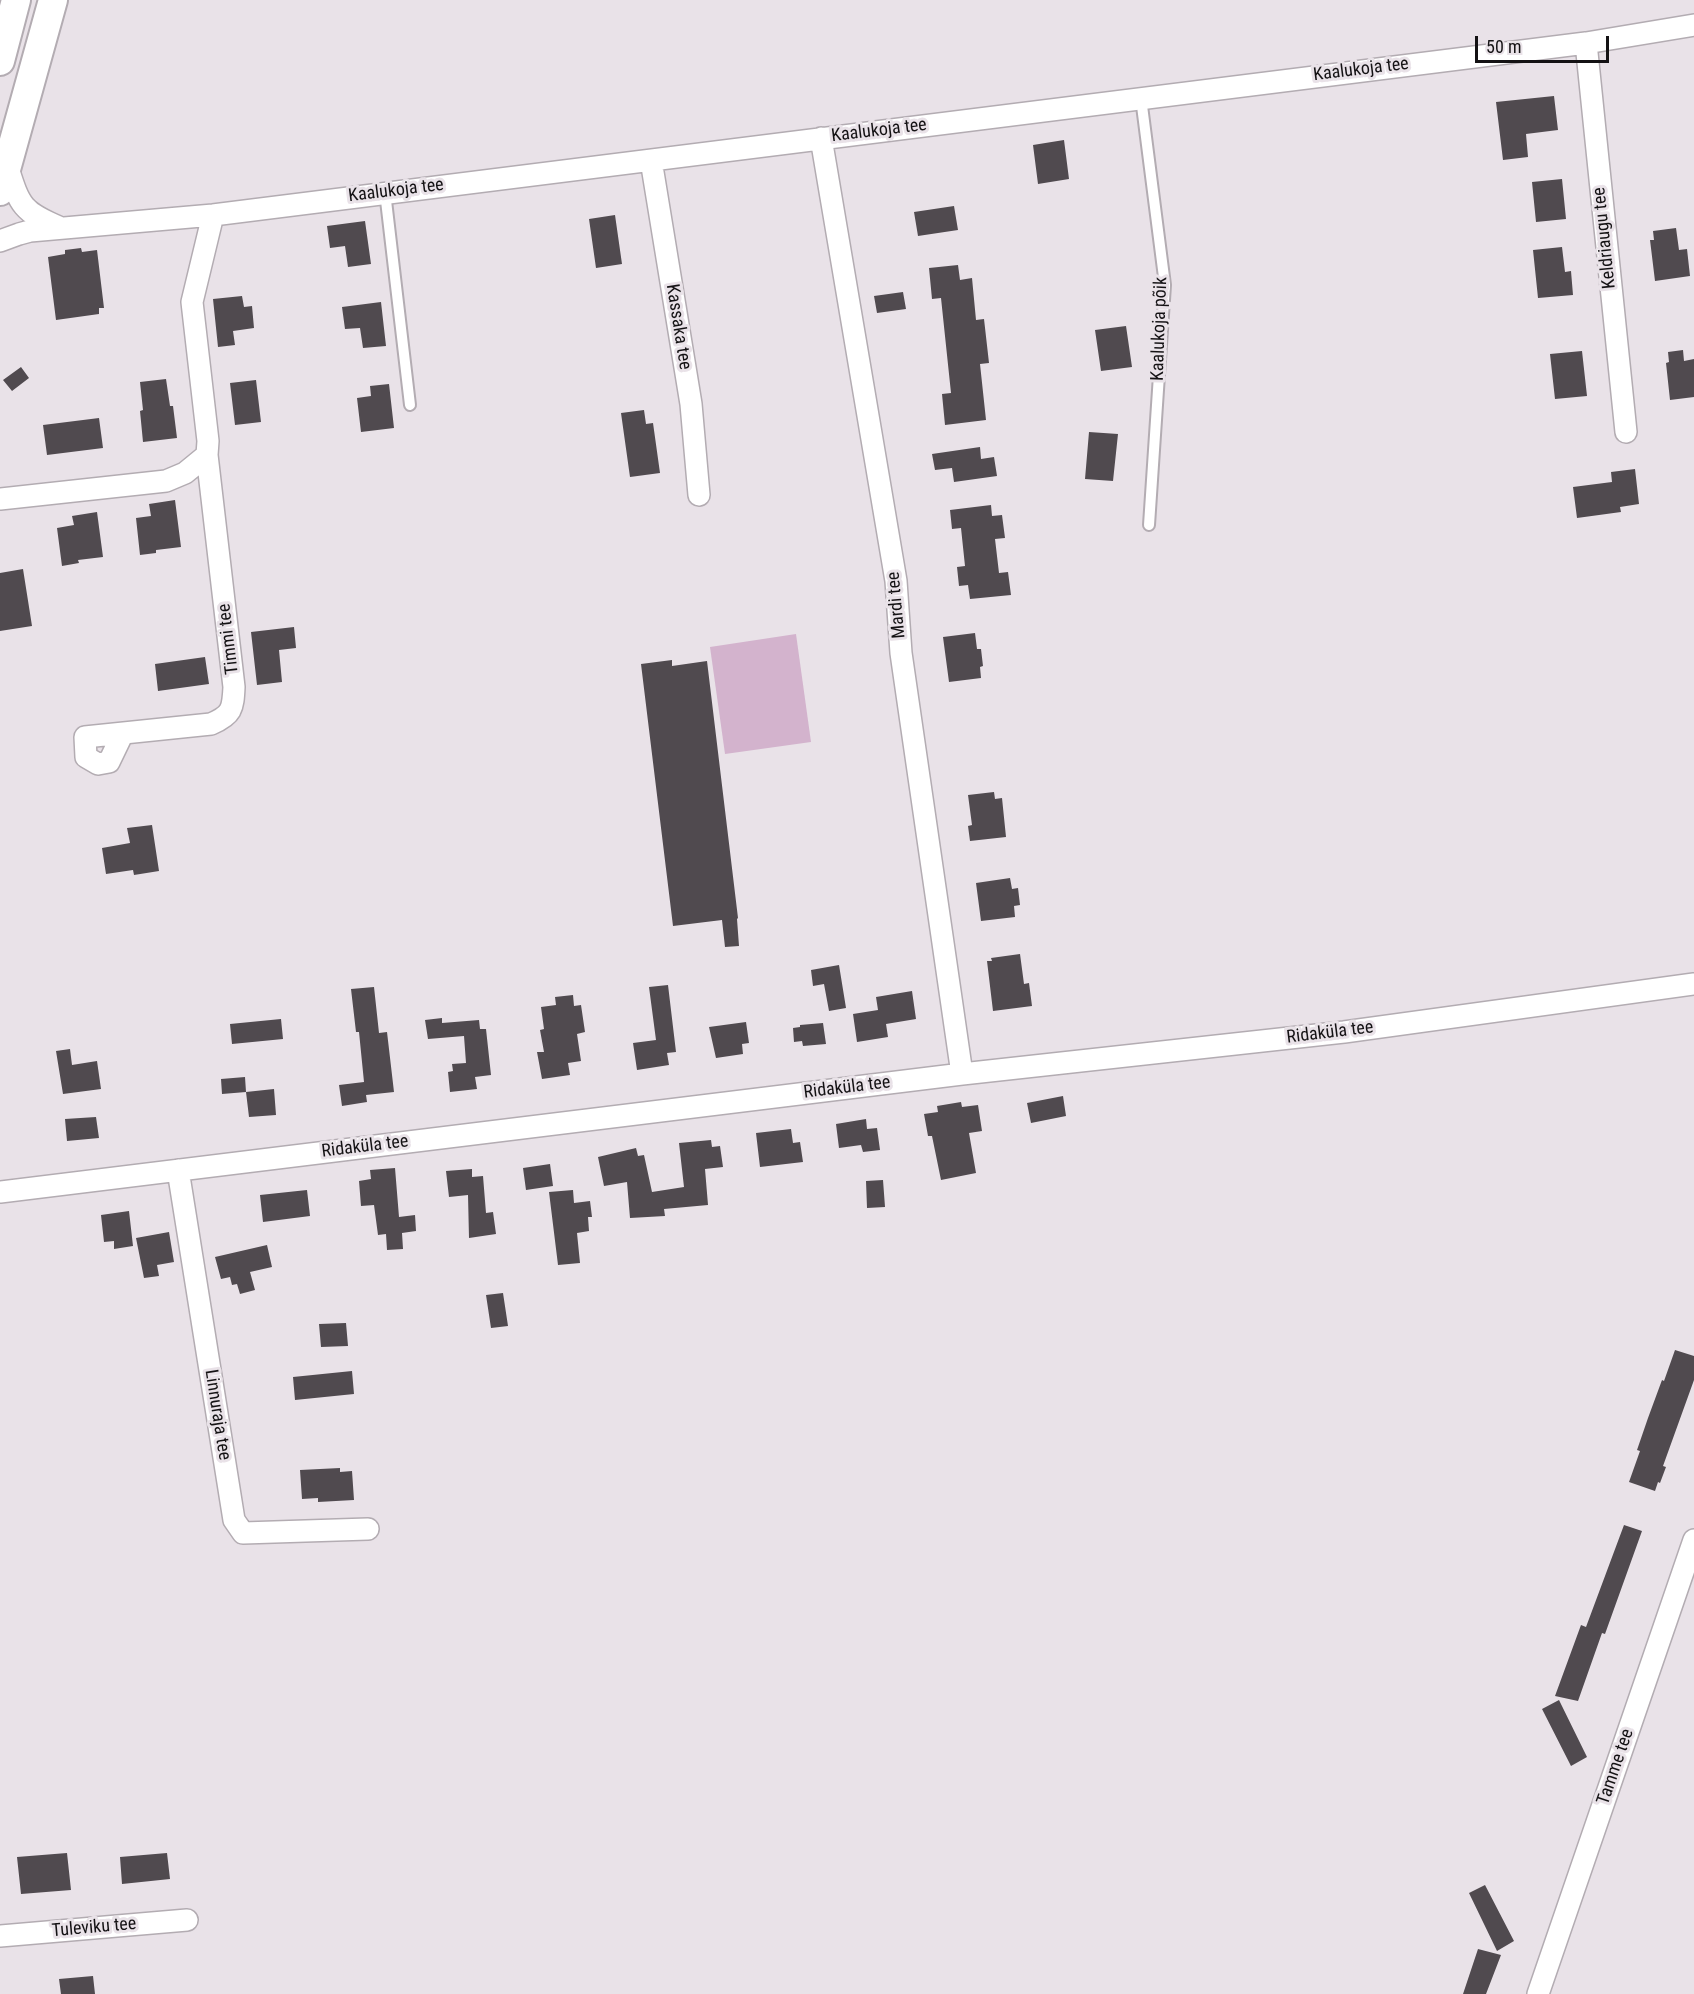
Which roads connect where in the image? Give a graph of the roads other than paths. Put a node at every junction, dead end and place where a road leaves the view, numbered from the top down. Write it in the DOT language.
graph roads {
  1 [pos="16,0"];
  2 [pos="53,0"];
  3 [pos="1694,25"];
  4 [pos="1586,43"];
  5 [pos="0,61"];
  6 [pos="1141,98"];
  7 [pos="821,138"];
  8 [pos="651,160"];
  9 [pos="4,178"];
  10 [pos="385,192"];
  11 [pos="213,215"];
  12 [pos="62,229"];
  13 [pos="0,241"];
  14 [pos="410,405"];
  15 [pos="1626,432"];
  16 [pos="207,455"];
  17 [pos="699,495"];
  18 [pos="0,499"];
  19 [pos="1149,525"];
  20 [pos="123,733"];
  21 [pos="1694,984"];
  22 [pos="962,1074"];
  23 [pos="178,1170"];
  24 [pos="0,1192"];
  25 [pos="368,1529"];
  26 [pos="1694,1540"];
  27 [pos="187,1920"];
  28 [pos="0,1936"];
  29 [pos="1538,1994"];
  1 -- 5 [label="main road"];
  2 -- 9 [label="main road"];
  3 -- 4 [label="street, Kaalukoja tee"];
  4 -- 6 [label="street, Kaalukoja tee"];
  4 -- 15 [label="street, Keldriaugu tee"];
  6 -- 7 [label="street, Kaalukoja tee"];
  6 -- 19 [label="lane, Kaalukoja põik"];
  7 -- 8 [label="street, Kaalukoja tee"];
  7 -- 22 [label="street, Mardi tee"];
  8 -- 10 [label="street, Kaalukoja tee"];
  8 -- 17 [label="street, Kassaka tee"];
  9 -- 12 [label="street"];
  10 -- 11 [label="street, Kaalukoja tee"];
  10 -- 14 [label="lane"];
  11 -- 12 [label="street, Kaalukoja tee"];
  11 -- 16 [label="street, Timmi tee"];
  12 -- 13 [label="street, Kaalukoja tee"];
  16 -- 18 [label="street"];
  16 -- 20 [label="street, Timmi tee"];
  21 -- 22 [label="street, Ridaküla tee"];
  22 -- 23 [label="street, Ridaküla tee"];
  23 -- 24 [label="street, Ridaküla tee"];
  23 -- 25 [label="street, Linnuraja tee"];
  26 -- 29 [label="street, Tamme tee"];
  27 -- 28 [label="street, Tuleviku tee"];
}
